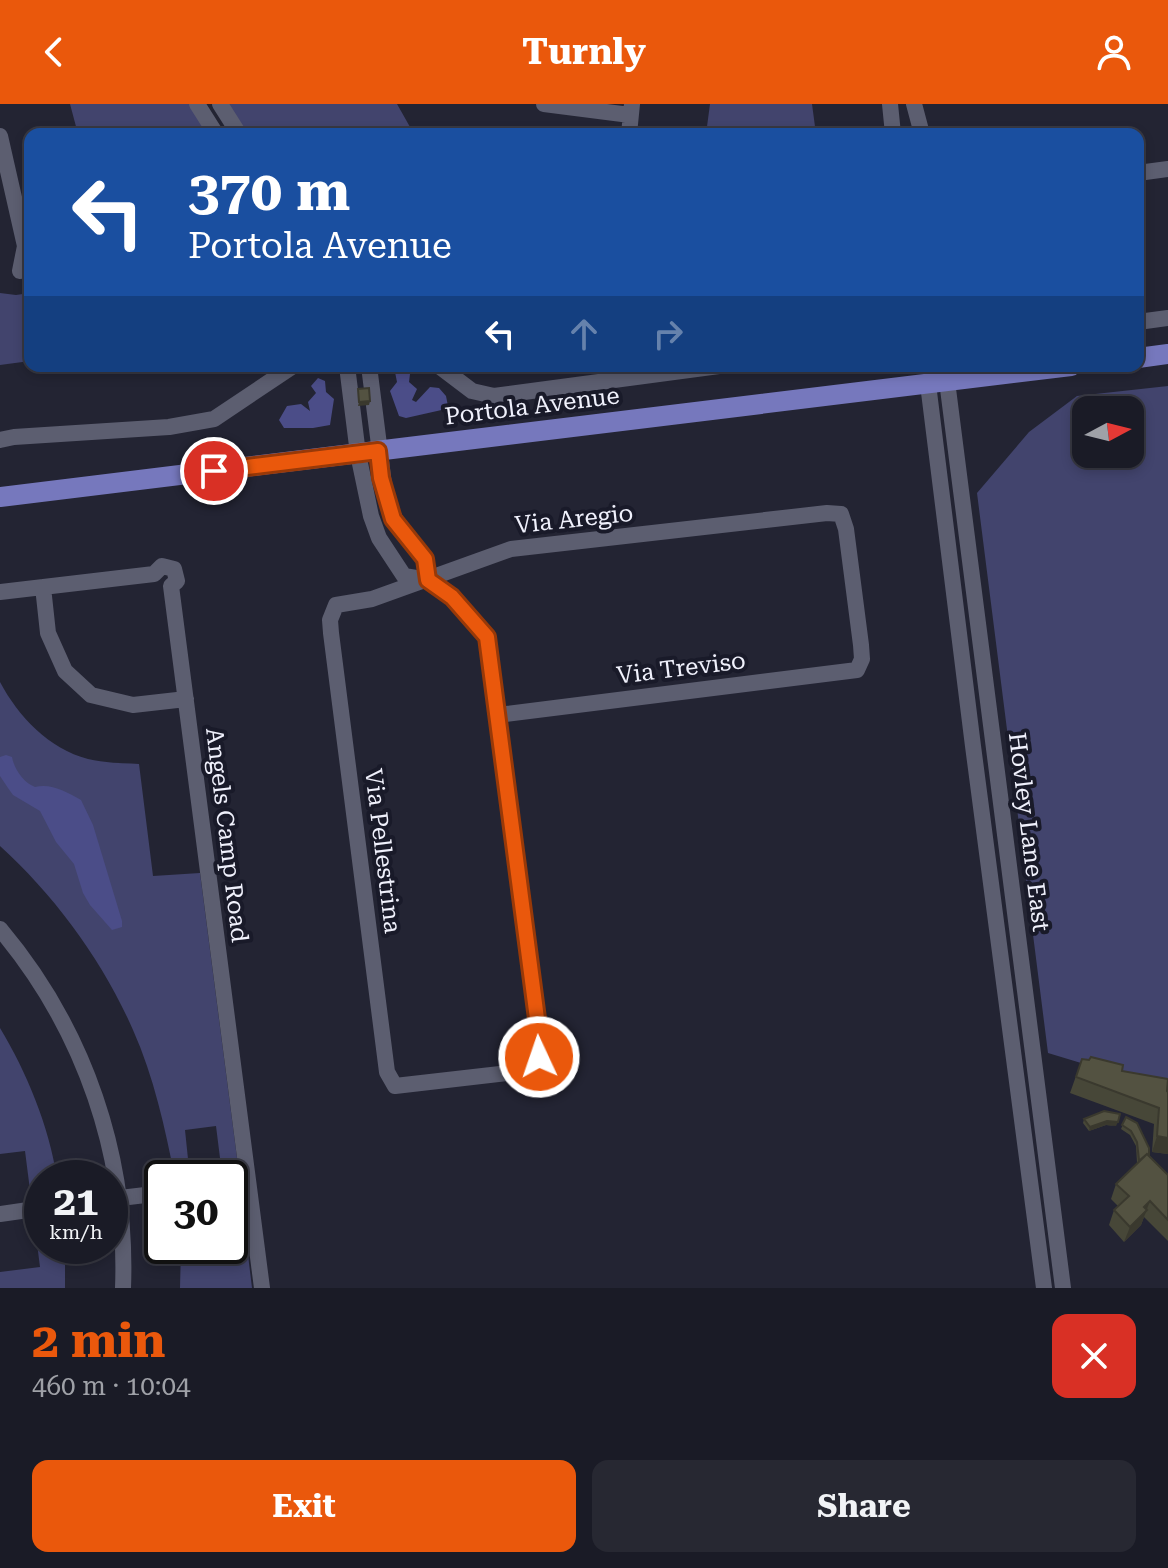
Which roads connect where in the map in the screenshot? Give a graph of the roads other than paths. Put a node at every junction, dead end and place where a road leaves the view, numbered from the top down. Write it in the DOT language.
graph roads {
  1 [pos="197,104"];
  2 [pos="220,104"];
  3 [pos="544,104"];
  4 [pos="890,104"];
  5 [pos="914,104"];
  6 [pos="631,110"];
  7 [pos="212,128"];
  8 [pos="235,128"];
  9 [pos="892,128"];
  10 [pos="920,128"];
  11 [pos="0,136"];
  12 [pos="1168,169"];
  13 [pos="1144,172"];
  14 [pos="7,199"];
  15 [pos="24,243"];
  16 [pos="24,251"];
  17 [pos="20,271"];
  18 [pos="1168,318"];
  19 [pos="1144,321"];
  20 [pos="1168,354"];
  21 [pos="1144,357"];
  22 [pos="284,372"];
  23 [pos="348,372"];
  24 [pos="369,372"];
  25 [pos="447,372"];
  26 [pos="674,372"];
  27 [pos="1021,372"];
  28 [pos="938,382"];
  29 [pos="0,440"];
  30 [pos="368,452"];
  31 [pos="0,497"];
  32 [pos="428,580"];
  33 [pos="43,587"];
  34 [pos="0,592"];
  35 [pos="330,620"];
  36 [pos="862,659"];
  37 [pos="186,699"];
  38 [pos="498,715"];
  39 [pos="973,746"];
  40 [pos="1006,841"];
  41 [pos="0,929"];
  42 [pos="112,1160"];
  43 [pos="235,1160"];
  44 [pos="24,1211"];
  45 [pos="0,1214"];
  46 [pos="248,1227"];
  47 [pos="124,1264"];
  48 [pos="123,1288"];
  49 [pos="262,1288"];
  50 [pos="1044,1288"];
  51 [pos="1063,1288"];
  1 -- 7 [label="street"];
  2 -- 8 [label="street"];
  3 -- 6 [label="street"];
  4 -- 9 [label="street"];
  5 -- 10 [label="street"];
  11 -- 14 [label="street"];
  12 -- 13 [label="street"];
  14 -- 15 [label="street"];
  16 -- 17 [label="street"];
  18 -- 19 [label="street"];
  20 -- 21 [label="main road"];
  22 -- 29 [label="street"];
  23 -- 30 [label="street"];
  24 -- 30 [label="street"];
  25 -- 26 [label="street"];
  27 -- 28 [label="main road, Portola Avenue"];
  28 -- 30 [label="main road, Portola Avenue"];
  28 -- 39 [label="street, Hovley Lane East"];
  28 -- 40 [label="street, Hovley Lane East"];
  30 -- 31 [label="main road, Portola Avenue"];
  30 -- 32 [label="street"];
  30 -- 32 [label="street"];
  32 -- 35 [label="street, Via Aregio"];
  32 -- 36 [label="street, Via Aregio"];
  32 -- 38 [label="street"];
  33 -- 34 [label="street, Angels Camp Road"];
  33 -- 37 [label="street"];
  33 -- 37 [label="street, Angels Camp Road"];
  35 -- 38 [label="street, Via Pellestrina"];
  36 -- 38 [label="street, Via Treviso"];
  37 -- 43 [label="street, Angels Camp Road"];
  39 -- 40 [label="street"];
  39 -- 50 [label="street, Hovley Lane East"];
  40 -- 51 [label="street, Hovley Lane East"];
  41 -- 42 [label="street"];
  44 -- 45 [label="street"];
  46 -- 49 [label="street, Angels Camp Road"];
  47 -- 48 [label="street"];
}
